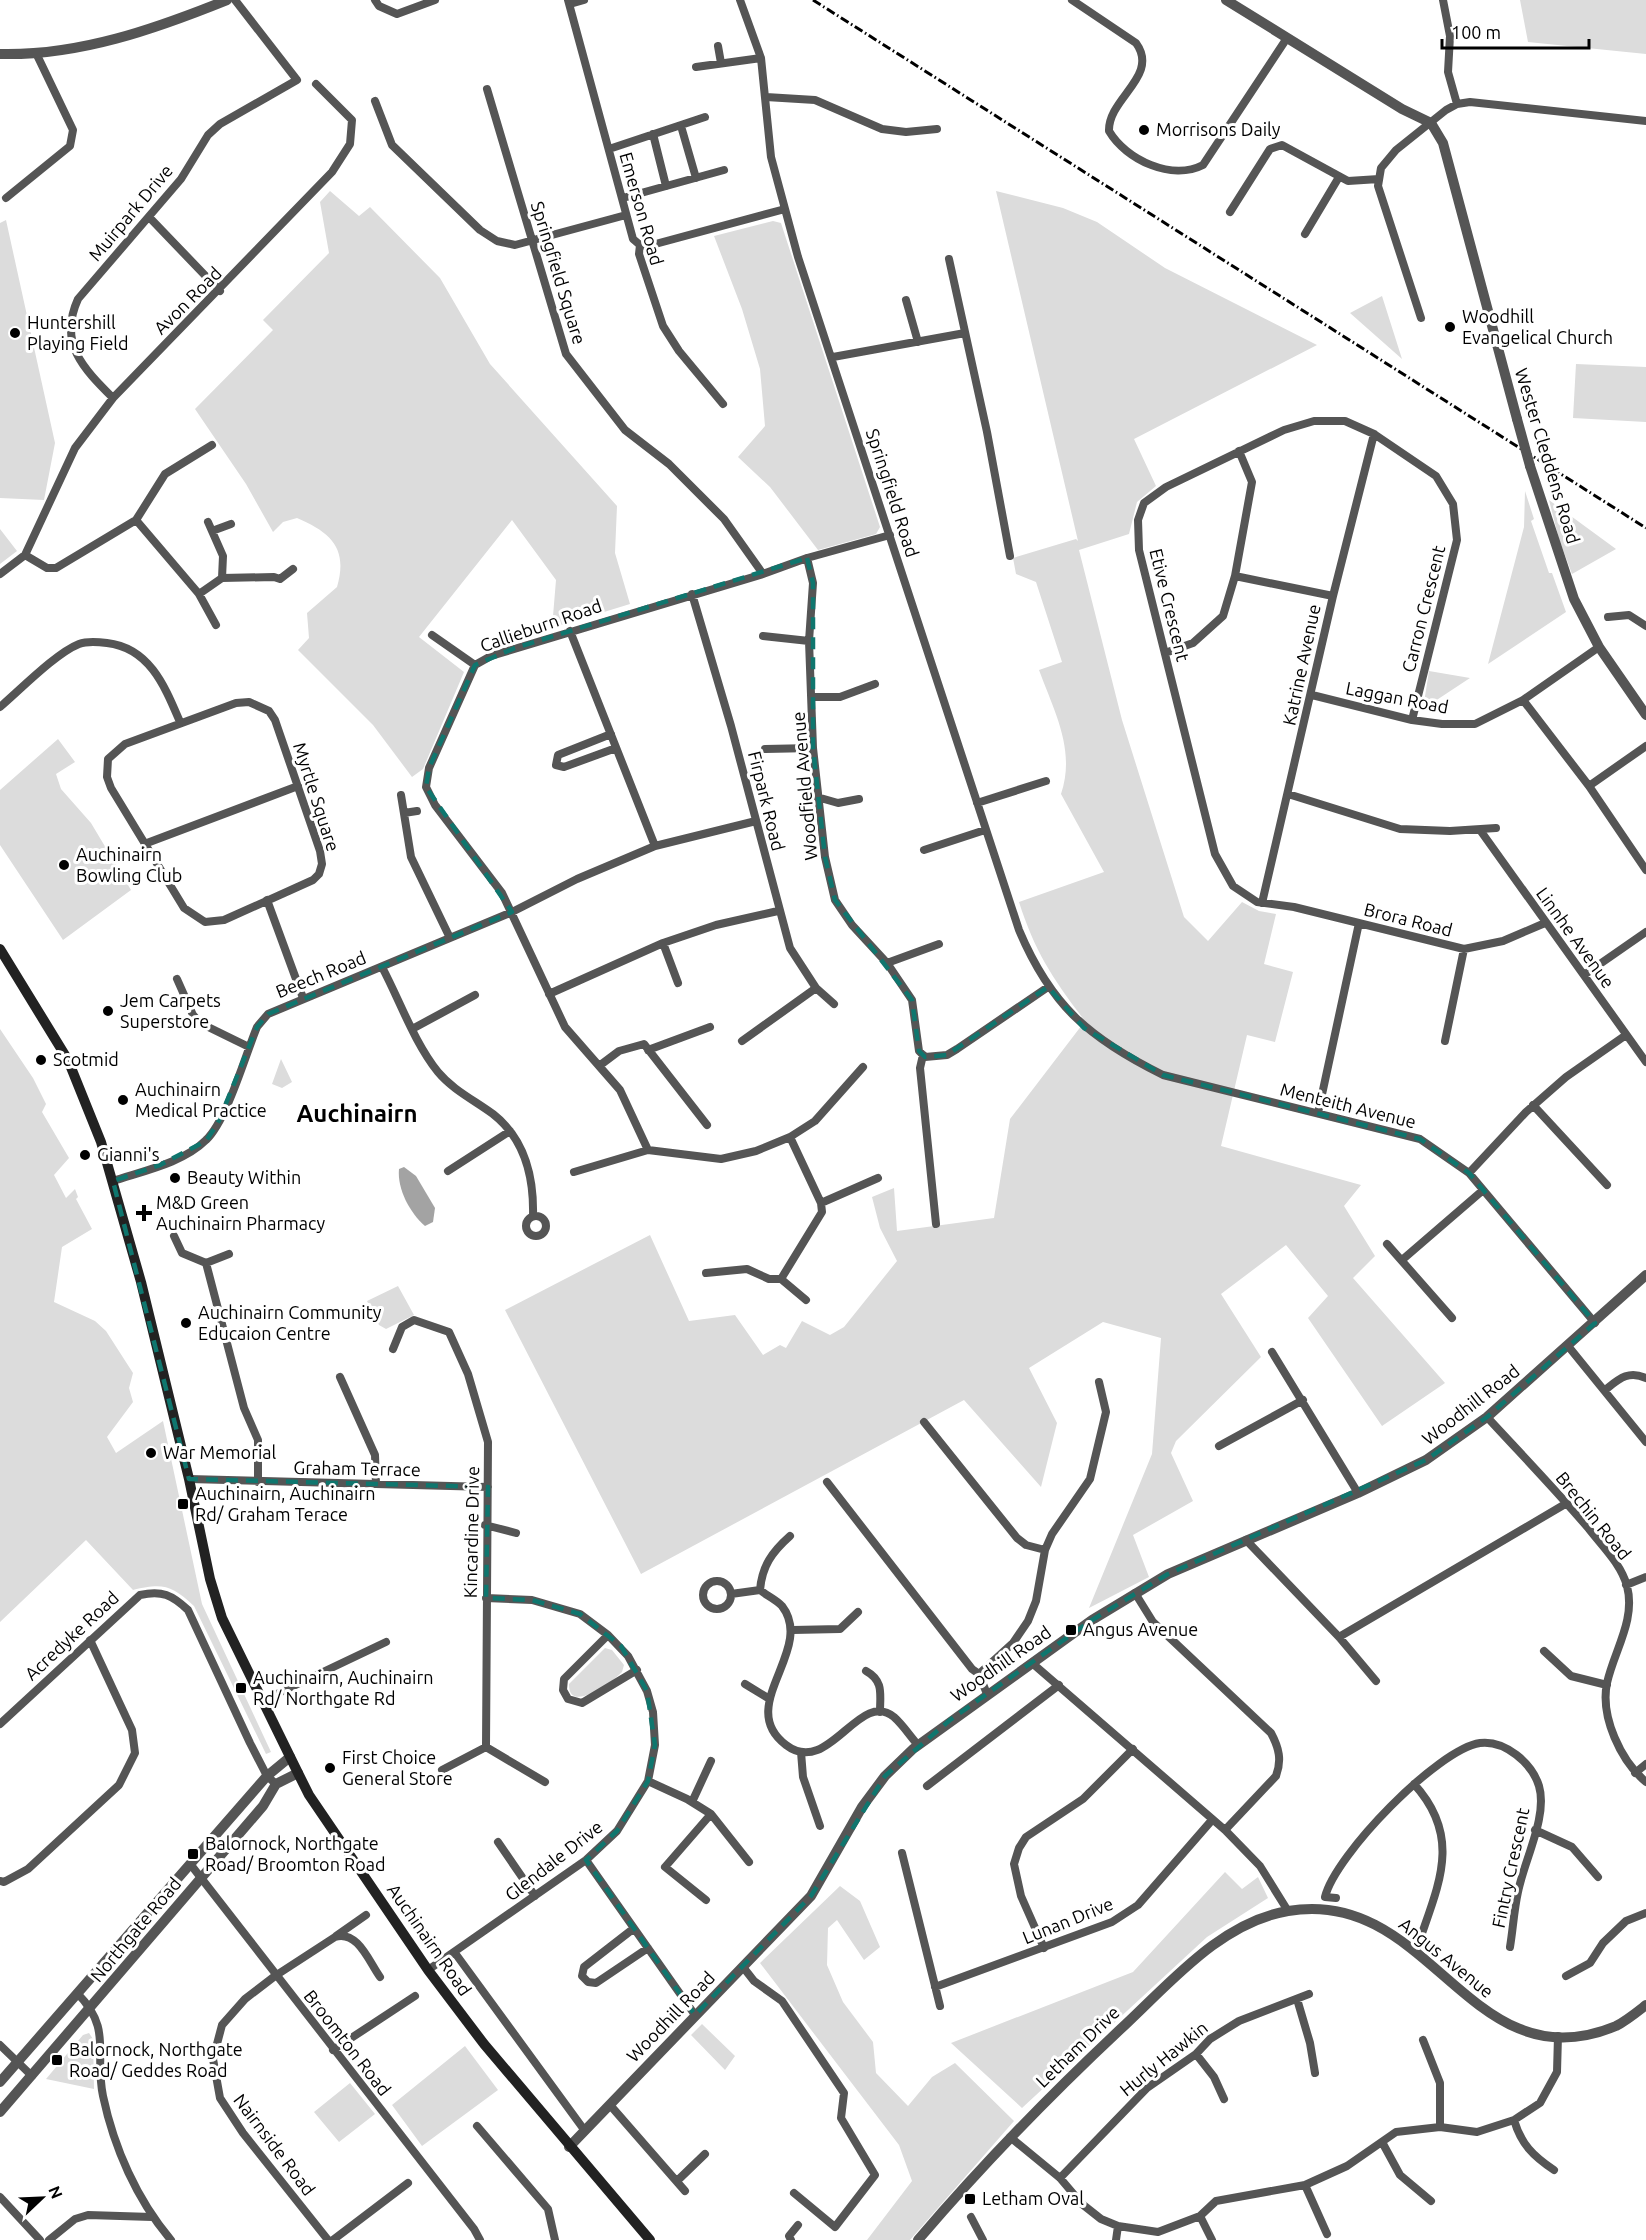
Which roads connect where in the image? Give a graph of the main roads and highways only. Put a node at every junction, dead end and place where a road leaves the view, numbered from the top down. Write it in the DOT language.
graph roads {
  1 [pos="0,949"];
  2 [pos="650,2240"];
  1 -- 2 [label="main road, Auchinairn Road"];
}
